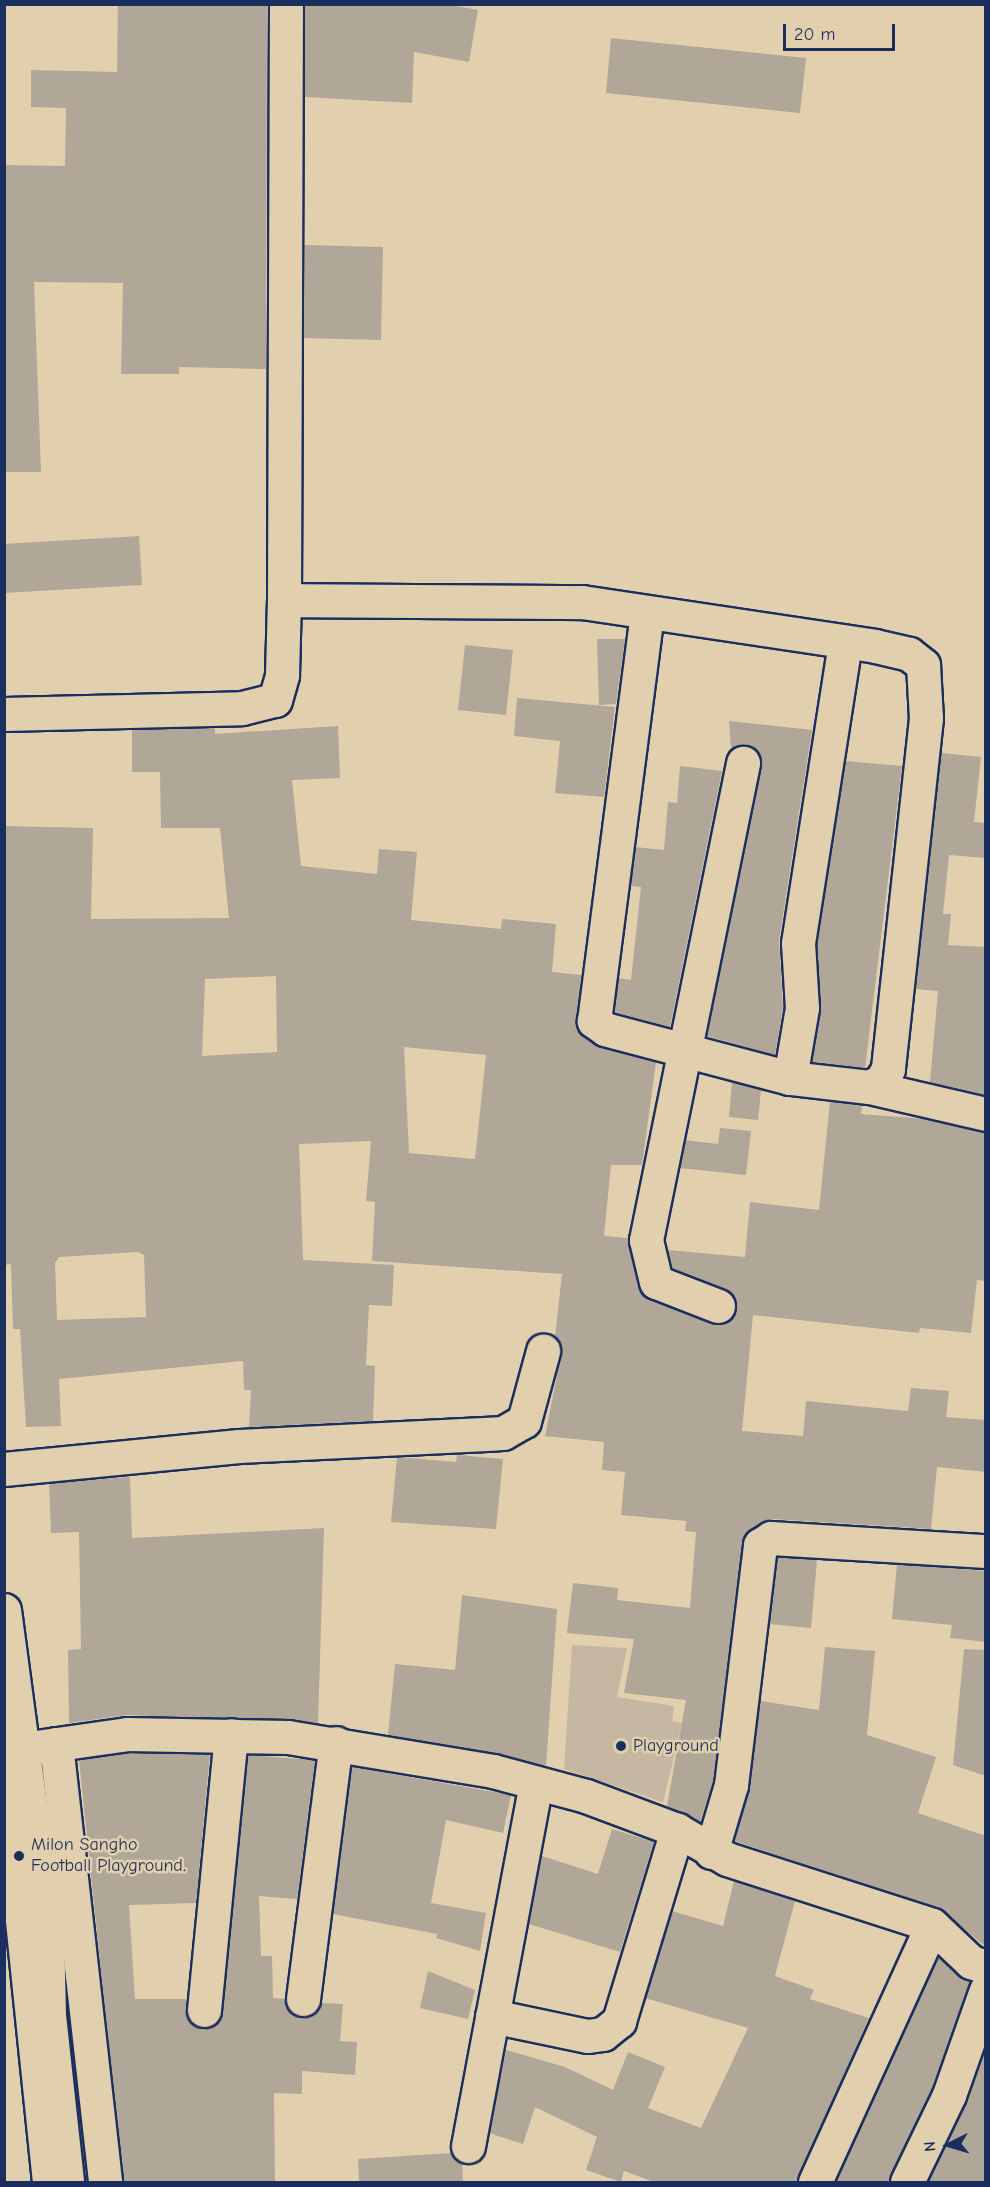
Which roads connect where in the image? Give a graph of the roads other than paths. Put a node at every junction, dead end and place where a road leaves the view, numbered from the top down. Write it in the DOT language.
graph roads {
  1 [pos="286,4"];
  2 [pos="284,600"];
  3 [pos="647,613"];
  4 [pos="845,642"];
  5 [pos="4,714"];
  6 [pos="744,763"];
  7 [pos="682,1048"];
  8 [pos="790,1078"];
  9 [pos="869,1087"];
  10 [pos="986,1114"];
  11 [pos="718,1306"];
  12 [pos="543,1352"];
  13 [pos="4,1469"];
  14 [pos="986,1551"];
  15 [pos="4,1610"];
  16 [pos="231,1735"];
  17 [pos="336,1743"];
  18 [pos="56,1744"];
  19 [pos="22,1749"];
  20 [pos="536,1783"];
  21 [pos="677,1830"];
  22 [pos="711,1852"];
  23 [pos="932,1925"];
  24 [pos="986,1967"];
  25 [pos="986,1990"];
  26 [pos="303,1999"];
  27 [pos="204,2010"];
  28 [pos="492,2016"];
  29 [pos="468,2146"];
  30 [pos="50,2182"];
  31 [pos="68,2182"];
  32 [pos="105,2182"];
  33 [pos="816,2182"];
  34 [pos="907,2182"];
  1 -- 2 [label="street"];
  2 -- 3 [label="street"];
  2 -- 5 [label="street"];
  3 -- 4 [label="street"];
  3 -- 7 [label="street"];
  4 -- 8 [label="street"];
  4 -- 9 [label="street"];
  6 -- 7 [label="street"];
  7 -- 8 [label="street"];
  7 -- 11 [label="street"];
  8 -- 9 [label="street"];
  9 -- 10 [label="street"];
  12 -- 13 [label="street"];
  14 -- 22 [label="street"];
  15 -- 19 [label="street"];
  16 -- 17 [label="street"];
  16 -- 18 [label="street"];
  16 -- 27 [label="street"];
  17 -- 20 [label="street"];
  17 -- 26 [label="street"];
  18 -- 19 [label="street"];
  18 -- 32 [label="street"];
  19 -- 30 [label="street"];
  19 -- 31 [label="street"];
  20 -- 21 [label="street"];
  20 -- 28 [label="street"];
  21 -- 22 [label="street"];
  21 -- 28 [label="street"];
  22 -- 23 [label="street"];
  23 -- 24 [label="street"];
  23 -- 33 [label="street"];
  25 -- 34 [label="street"];
  28 -- 29 [label="street"];
}
